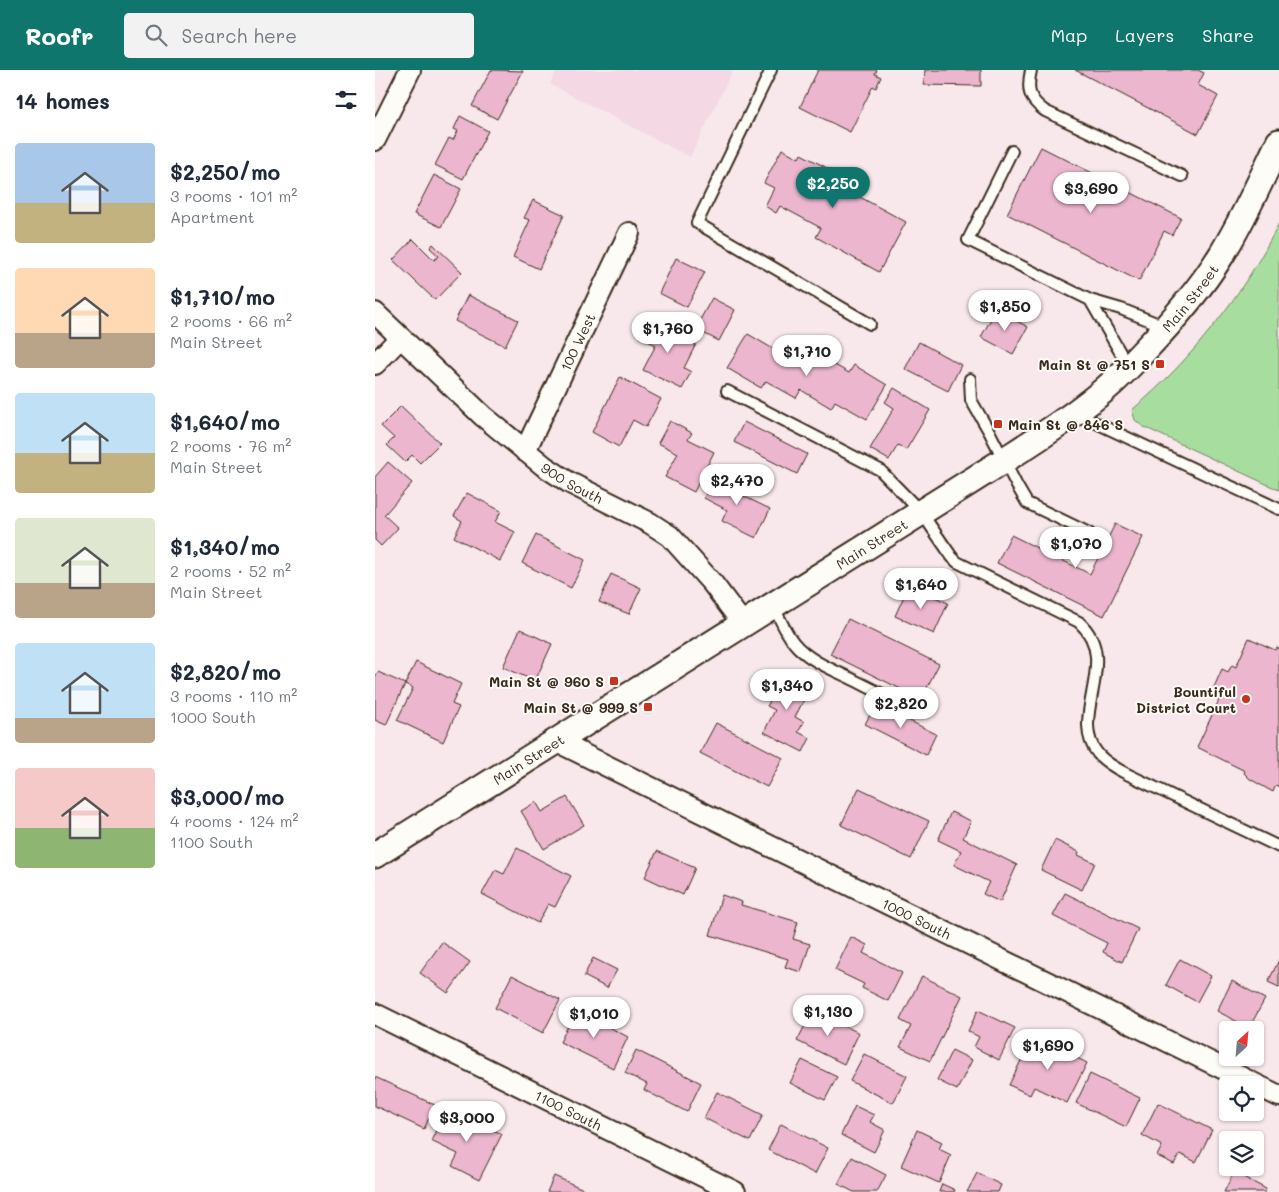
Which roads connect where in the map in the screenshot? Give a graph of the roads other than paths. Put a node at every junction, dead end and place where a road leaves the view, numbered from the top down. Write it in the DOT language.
graph roads {
  1 [pos="410,70"];
  2 [pos="771,70"];
  3 [pos="1031,70"];
  4 [pos="375,140"];
  5 [pos="1012,151"];
  6 [pos="1277,151"];
  7 [pos="1182,176"];
  8 [pos="629,233"];
  9 [pos="1090,300"];
  10 [pos="375,313"];
  11 [pos="869,324"];
  12 [pos="1167,327"];
  13 [pos="400,338"];
  14 [pos="375,364"];
  15 [pos="1129,367"];
  16 [pos="970,379"];
  17 [pos="727,391"];
  18 [pos="1074,413"];
  19 [pos="525,450"];
  20 [pos="1003,461"];
  21 [pos="1279,509"];
  22 [pos="921,512"];
  23 [pos="1089,533"];
  24 [pos="773,605"];
  25 [pos="743,624"];
  26 [pos="909,707"];
  27 [pos="555,741"];
  28 [pos="1279,847"];
  29 [pos="375,855"];
  30 [pos="375,1014"];
  31 [pos="1279,1096"];
  32 [pos="735,1192"];
  1 -- 4 [label="street"];
  2 -- 11 [label="lane"];
  3 -- 7 [label="lane"];
  5 -- 9 [label="lane"];
  6 -- 12 [label="street, Main Street"];
  8 -- 19 [label="street, 100 West"];
  9 -- 12 [label="lane"];
  9 -- 15 [label="lane"];
  10 -- 13 [label="street, 900 South"];
  12 -- 15 [label="street, Main Street"];
  13 -- 14 [label="street"];
  13 -- 19 [label="street, 900 South"];
  15 -- 18 [label="street, Main Street"];
  16 -- 20 [label="lane"];
  17 -- 22 [label="lane"];
  18 -- 20 [label="street, Main Street"];
  18 -- 21 [label="lane"];
  19 -- 25 [label="street, 900 South"];
  20 -- 22 [label="street, Main Street"];
  20 -- 23 [label="lane"];
  22 -- 24 [label="street, Main Street"];
  22 -- 28 [label="lane"];
  24 -- 25 [label="street, Main Street"];
  24 -- 26 [label="lane"];
  25 -- 27 [label="street, Main Street"];
  27 -- 29 [label="street, Main Street"];
  27 -- 31 [label="street, 1000 South"];
  30 -- 32 [label="street, 1100 South"];
}
